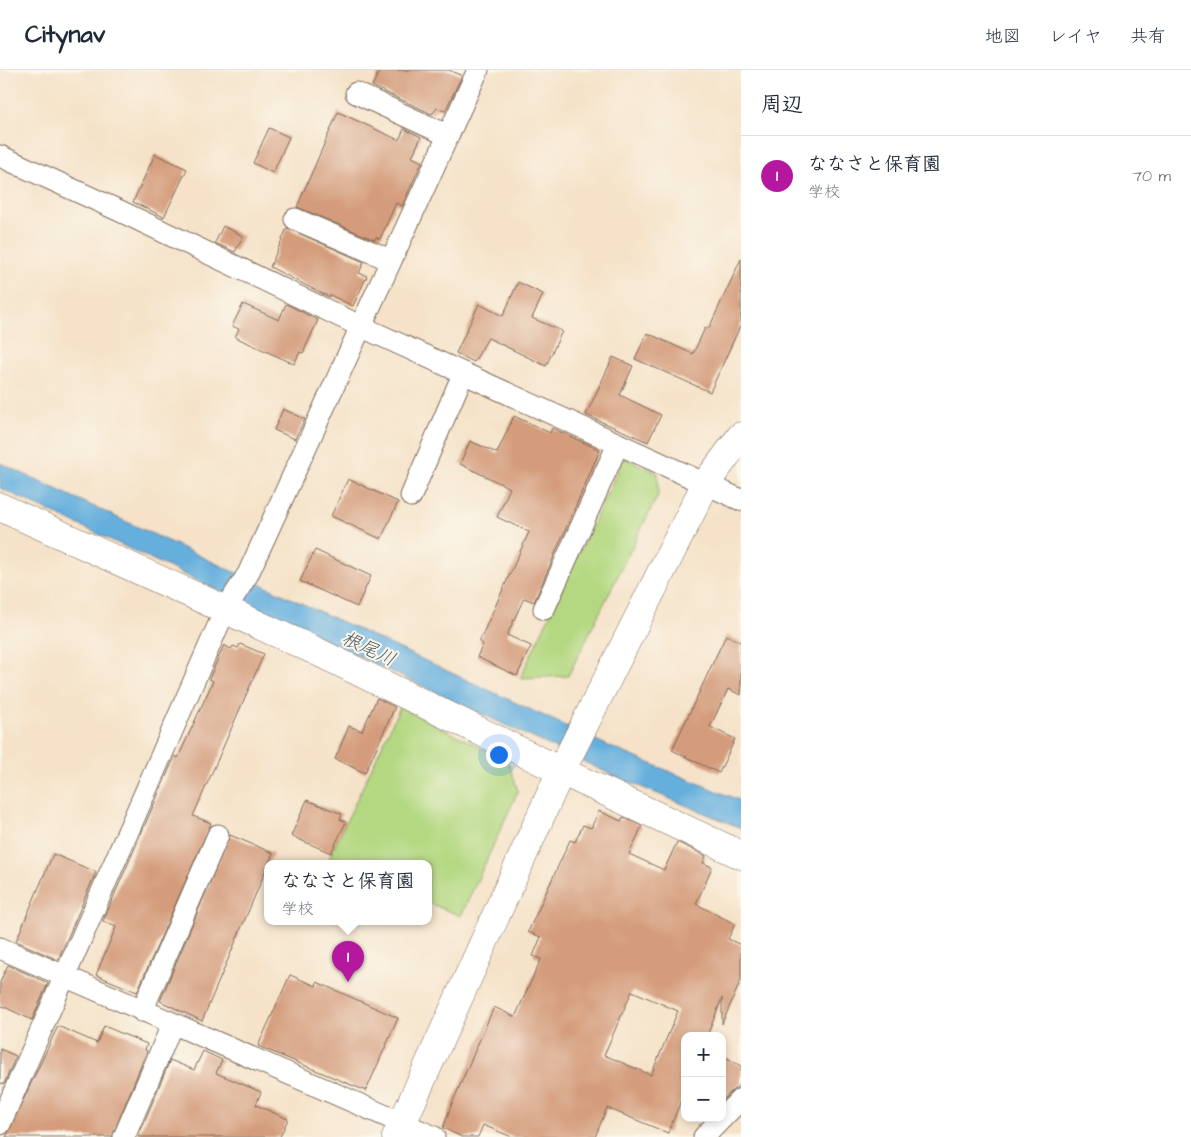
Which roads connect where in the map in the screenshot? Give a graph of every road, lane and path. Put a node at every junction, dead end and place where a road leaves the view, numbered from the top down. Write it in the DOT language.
graph roads {
  1 [pos="478,70"];
  2 [pos="356,92"];
  3 [pos="447,135"];
  4 [pos="0,156"];
  5 [pos="295,219"];
  6 [pos="390,260"];
  7 [pos="360,326"];
  8 [pos="464,374"];
  9 [pos="741,436"];
  10 [pos="618,444"];
  11 [pos="706,483"];
  12 [pos="411,496"];
  13 [pos="741,500"];
  14 [pos="0,508"];
  15 [pos="229,604"];
  16 [pos="544,609"];
  17 [pos="564,765"];
  18 [pos="218,835"];
  19 [pos="741,854"];
  20 [pos="0,948"];
  21 [pos="64,977"];
  22 [pos="142,1011"];
  23 [pos="172,1025"];
  24 [pos="741,1099"];
  25 [pos="726,1114"];
  26 [pos="718,1122"];
  27 [pos="0,1124"];
  28 [pos="399,1130"];
  29 [pos="124,1137"];
  30 [pos="434,1137"];
  31 [pos="704,1137"];
  1 -- 3 [label="street"];
  2 -- 3 [label="street"];
  3 -- 6 [label="street"];
  4 -- 7 [label="street"];
  5 -- 6 [label="street"];
  6 -- 7 [label="street"];
  7 -- 8 [label="street"];
  7 -- 15 [label="street"];
  8 -- 10 [label="street"];
  8 -- 12 [label="street"];
  9 -- 11 [label="street"];
  10 -- 11 [label="street"];
  10 -- 16 [label="street"];
  11 -- 13 [label="street"];
  11 -- 17 [label="street"];
  14 -- 15 [label="street"];
  15 -- 17 [label="street"];
  15 -- 21 [label="street"];
  17 -- 19 [label="street"];
  17 -- 28 [label="street"];
  18 -- 22 [label="street"];
  20 -- 21 [label="street"];
  21 -- 22 [label="street"];
  21 -- 27 [label="street"];
  22 -- 23 [label="street"];
  23 -- 28 [label="street"];
  23 -- 29 [label="street"];
  24 -- 25 [label="street"];
  26 -- 31 [label="street"];
  28 -- 30 [label="street"];
}
